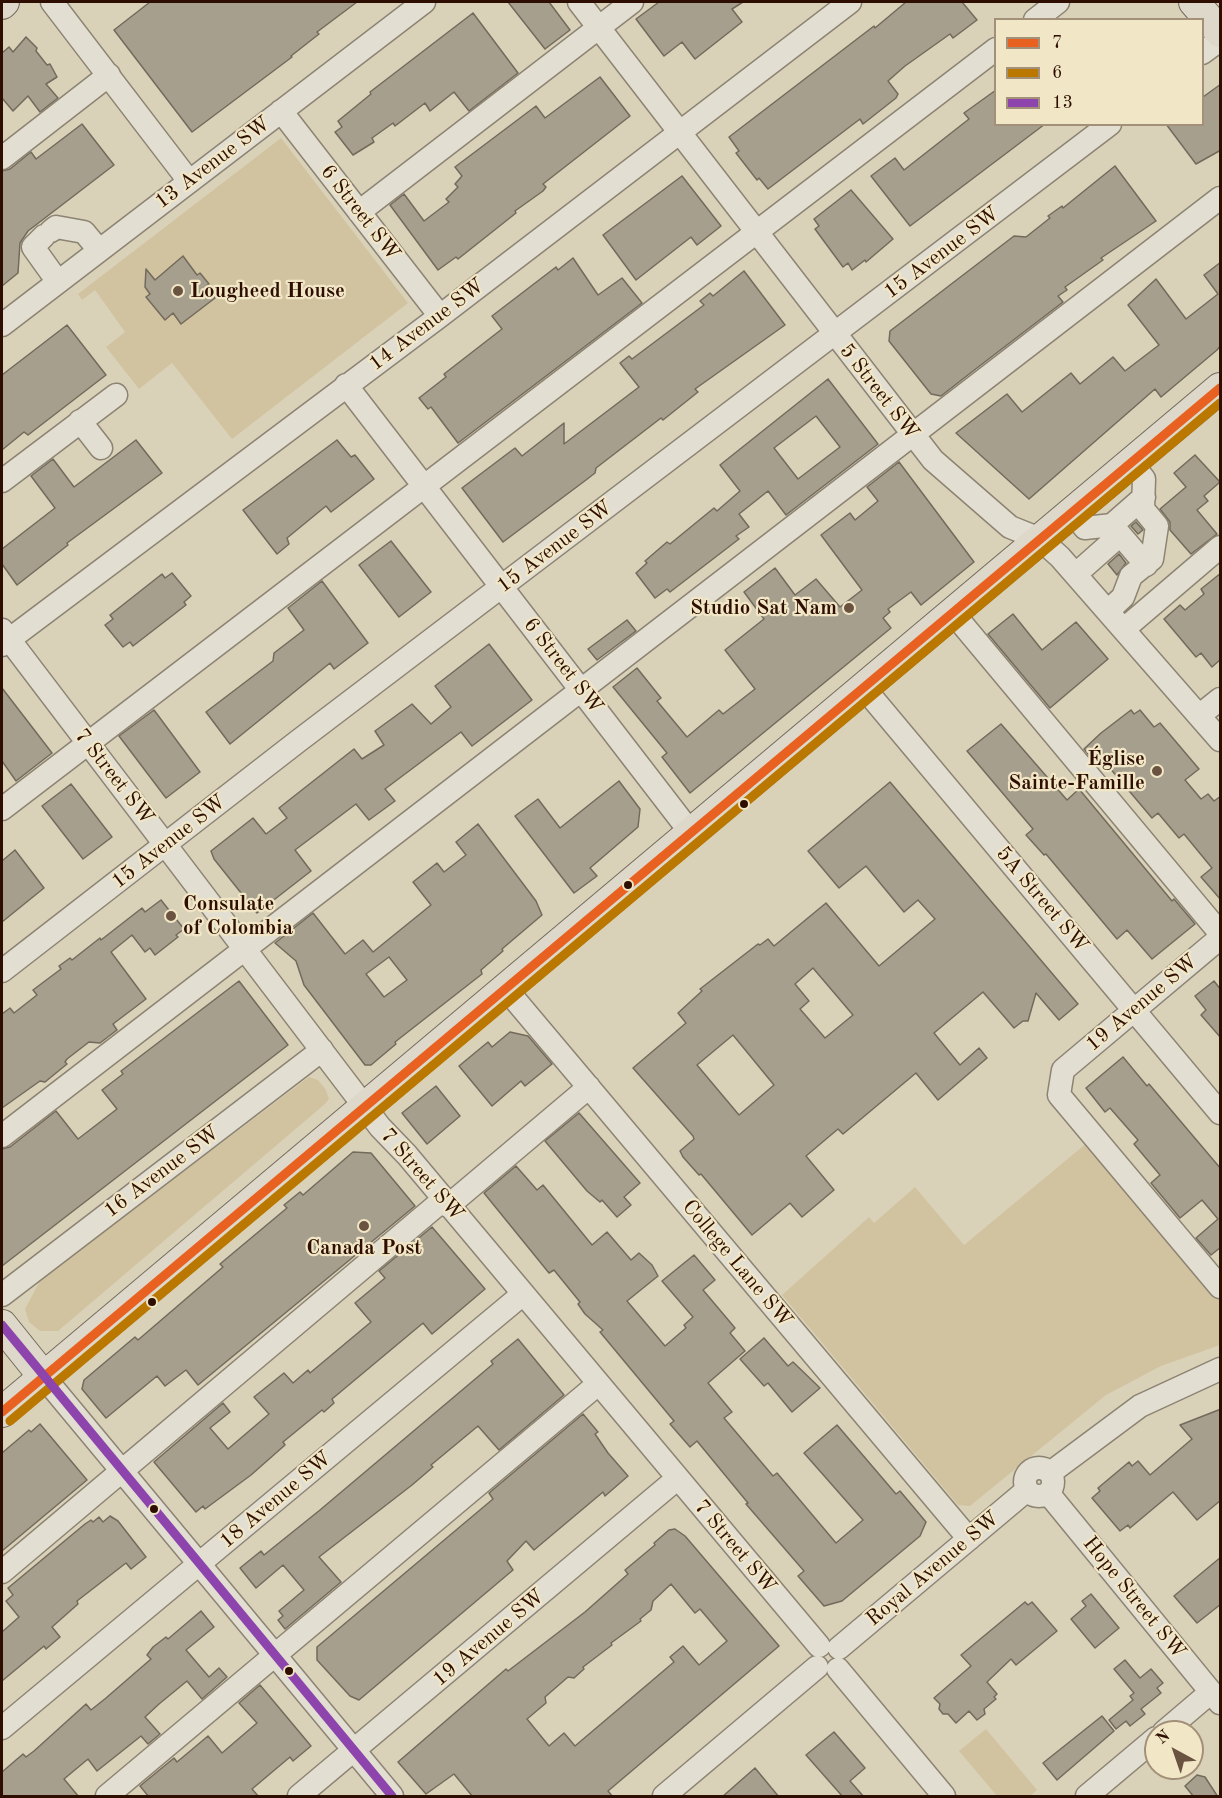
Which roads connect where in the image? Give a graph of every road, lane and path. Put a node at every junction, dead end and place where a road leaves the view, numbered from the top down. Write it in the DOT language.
graph roads {
  1 [pos="52,2"];
  2 [pos="424,2"];
  3 [pos="579,2"];
  4 [pos="632,2"];
  5 [pos="850,2"];
  6 [pos="1058,2"];
  7 [pos="1194,2"];
  8 [pos="1038,18"];
  9 [pos="599,27"];
  10 [pos="1221,32"];
  11 [pos="1221,40"];
  12 [pos="994,52"];
  13 [pos="1204,52"];
  14 [pos="109,75"];
  15 [pos="281,111"];
  16 [pos="1107,126"];
  17 [pos="680,134"];
  18 [pos="2,158"];
  19 [pos="189,181"];
  20 [pos="1221,198"];
  21 [pos="359,212"];
  22 [pos="756,233"];
  23 [pos="99,250"];
  24 [pos="58,282"];
  25 [pos="440,316"];
  26 [pos="2,325"];
  27 [pos="834,334"];
  28 [pos="346,385"];
  29 [pos="1221,388"];
  30 [pos="116,394"];
  31 [pos="80,421"];
  32 [pos="913,435"];
  33 [pos="101,448"];
  34 [pos="1131,463"];
  35 [pos="2,481"];
  36 [pos="423,485"];
  37 [pos="1144,498"];
  38 [pos="1072,513"];
  39 [pos="1116,530"];
  40 [pos="1040,539"];
  41 [pos="1221,547"];
  42 [pos="1146,565"];
  43 [pos="1076,574"];
  44 [pos="502,588"];
  45 [pos="1108,611"];
  46 [pos="954,613"];
  47 [pos="1124,629"];
  48 [pos="4,638"];
  49 [pos="864,688"];
  50 [pos="581,690"];
  51 [pos="1221,699"];
  52 [pos="1200,715"];
  53 [pos="1221,740"];
  54 [pos="88,743"];
  55 [pos="2,809"];
  56 [pos="691,833"];
  57 [pos="165,844"];
  58 [pos="1221,933"];
  59 [pos="1221,938"];
  60 [pos="246,949"];
  61 [pos="2,971"];
  62 [pos="506,989"];
  63 [pos="1134,1010"];
  64 [pos="322,1050"];
  65 [pos="589,1087"];
  66 [pos="366,1107"];
  67 [pos="1221,1113"];
  68 [pos="2,1136"];
  69 [pos="446,1203"];
  70 [pos="1221,1287"];
  71 [pos="522,1294"];
  72 [pos="2,1295"];
  73 [pos="2,1325"];
  74 [pos="1221,1369"];
  75 [pos="43,1376"];
  76 [pos="598,1384"];
  77 [pos="2,1412"];
  78 [pos="121,1472"];
  79 [pos="678,1478"];
  80 [pos="1042,1485"];
  81 [pos="969,1539"];
  82 [pos="199,1564"];
  83 [pos="2,1572"];
  84 [pos="275,1656"];
  85 [pos="829,1658"];
  86 [pos="1216,1697"];
  87 [pos="1182,1720"];
  88 [pos="2,1728"];
  89 [pos="1144,1748"];
  90 [pos="354,1750"];
  91 [pos="107,1797"];
  92 [pos="299,1797"];
  93 [pos="392,1797"];
  94 [pos="664,1797"];
  95 [pos="944,1797"];
  96 [pos="1087,1797"];
  1 -- 14 [label="street"];
  2 -- 15 [label="street, 13 Avenue SW"];
  3 -- 9 [label="street, 5 Street SW"];
  4 -- 9 [label="street"];
  5 -- 17 [label="street, 14 Avenue SW"];
  6 -- 8 [label="street"];
  7 -- 10 [label="main road"];
  9 -- 17 [label="street, 5 Street SW"];
  9 -- 21 [label="street"];
  11 -- 13 [label="street"];
  12 -- 22 [label="street"];
  14 -- 18 [label="street"];
  14 -- 19 [label="street"];
  15 -- 19 [label="street, 13 Avenue SW"];
  15 -- 21 [label="street, 6 Street SW"];
  16 -- 27 [label="street, 15 Avenue SW"];
  17 -- 22 [label="street, 5 Street SW"];
  17 -- 25 [label="street, 14 Avenue SW"];
  19 -- 23 [label="street, 13 Avenue SW"];
  20 -- 32 [label="street"];
  21 -- 25 [label="street, 6 Street SW"];
  22 -- 27 [label="street, 5 Street SW"];
  22 -- 36 [label="street"];
  23 -- 24 [label="street, 13 Avenue SW"];
  23 -- 24 [label="street"];
  24 -- 26 [label="street, 13 Avenue SW"];
  25 -- 28 [label="street, 14 Avenue SW"];
  27 -- 32 [label="street, 5 Street SW"];
  27 -- 44 [label="street, 15 Avenue SW"];
  28 -- 36 [label="street, 6 Street SW"];
  28 -- 48 [label="street, 14 Avenue SW"];
  29 -- 34 [label="main road"];
  30 -- 31 [label="street"];
  31 -- 33 [label="street"];
  31 -- 35 [label="street"];
  32 -- 40 [label="street, 5 Street SW"];
  32 -- 50 [label="street"];
  34 -- 37 [label="street"];
  34 -- 38 [label="main road"];
  36 -- 44 [label="street, 6 Street SW"];
  36 -- 54 [label="street"];
  37 -- 39 [label="street"];
  37 -- 42 [label="street"];
  38 -- 39 [label="street"];
  38 -- 40 [label="main road"];
  39 -- 42 [label="street"];
  39 -- 43 [label="street"];
  40 -- 43 [label="street, 5 Street SW"];
  40 -- 46 [label="main road"];
  41 -- 47 [label="street"];
  42 -- 45 [label="street"];
  43 -- 45 [label="street, 5 Street SW"];
  44 -- 50 [label="street, 6 Street SW"];
  44 -- 57 [label="street, 15 Avenue SW"];
  45 -- 47 [label="street, 5 Street SW"];
  46 -- 49 [label="main road"];
  46 -- 58 [label="street"];
  47 -- 52 [label="street, 5 Street SW"];
  48 -- 54 [label="street, 7 Street SW"];
  49 -- 56 [label="main road"];
  49 -- 63 [label="street, 5A Street SW"];
  50 -- 56 [label="street, 6 Street SW"];
  50 -- 60 [label="street"];
  51 -- 52 [label="street"];
  52 -- 53 [label="street, 5 Street SW"];
  54 -- 55 [label="street"];
  54 -- 57 [label="street, 7 Street SW"];
  56 -- 62 [label="main road"];
  57 -- 60 [label="street, 7 Street SW"];
  57 -- 61 [label="street, 15 Avenue SW"];
  59 -- 63 [label="street, 19 Avenue SW"];
  60 -- 64 [label="street, 7 Street SW"];
  60 -- 68 [label="street"];
  62 -- 65 [label="street, College Lane SW"];
  62 -- 66 [label="main road"];
  63 -- 67 [label="street, 5A Street SW"];
  63 -- 70 [label="street, 19 Avenue SW"];
  64 -- 66 [label="street, 7 Street SW"];
  64 -- 72 [label="street, 16 Avenue SW"];
  65 -- 69 [label="street"];
  65 -- 81 [label="street, College Lane SW"];
  66 -- 69 [label="street, 7 Street SW"];
  66 -- 75 [label="main road"];
  69 -- 71 [label="street, 7 Street SW"];
  69 -- 78 [label="street"];
  71 -- 76 [label="street, 7 Street SW"];
  71 -- 82 [label="street, 18 Avenue SW"];
  73 -- 75 [label="main road"];
  74 -- 80 [label="street, Royal Avenue SW"];
  75 -- 77 [label="main road"];
  75 -- 78 [label="street"];
  76 -- 79 [label="street, 7 Street SW"];
  76 -- 84 [label="street"];
  78 -- 82 [label="street"];
  78 -- 83 [label="street"];
  79 -- 85 [label="street, 7 Street SW"];
  79 -- 90 [label="street, 19 Avenue SW"];
  80 -- 81 [label="street, Royal Avenue SW"];
  80 -- 86 [label="street, Hope Street SW"];
  81 -- 85 [label="street, Royal Avenue SW"];
  82 -- 84 [label="street"];
  82 -- 88 [label="street, 18 Avenue SW"];
  84 -- 90 [label="street"];
  84 -- 91 [label="street"];
  85 -- 94 [label="street, Royal Avenue SW"];
  85 -- 95 [label="street, 7 Street SW"];
  86 -- 87 [label="street"];
  89 -- 96 [label="street"];
  90 -- 92 [label="street, 19 Avenue SW"];
  90 -- 93 [label="street"];
}
